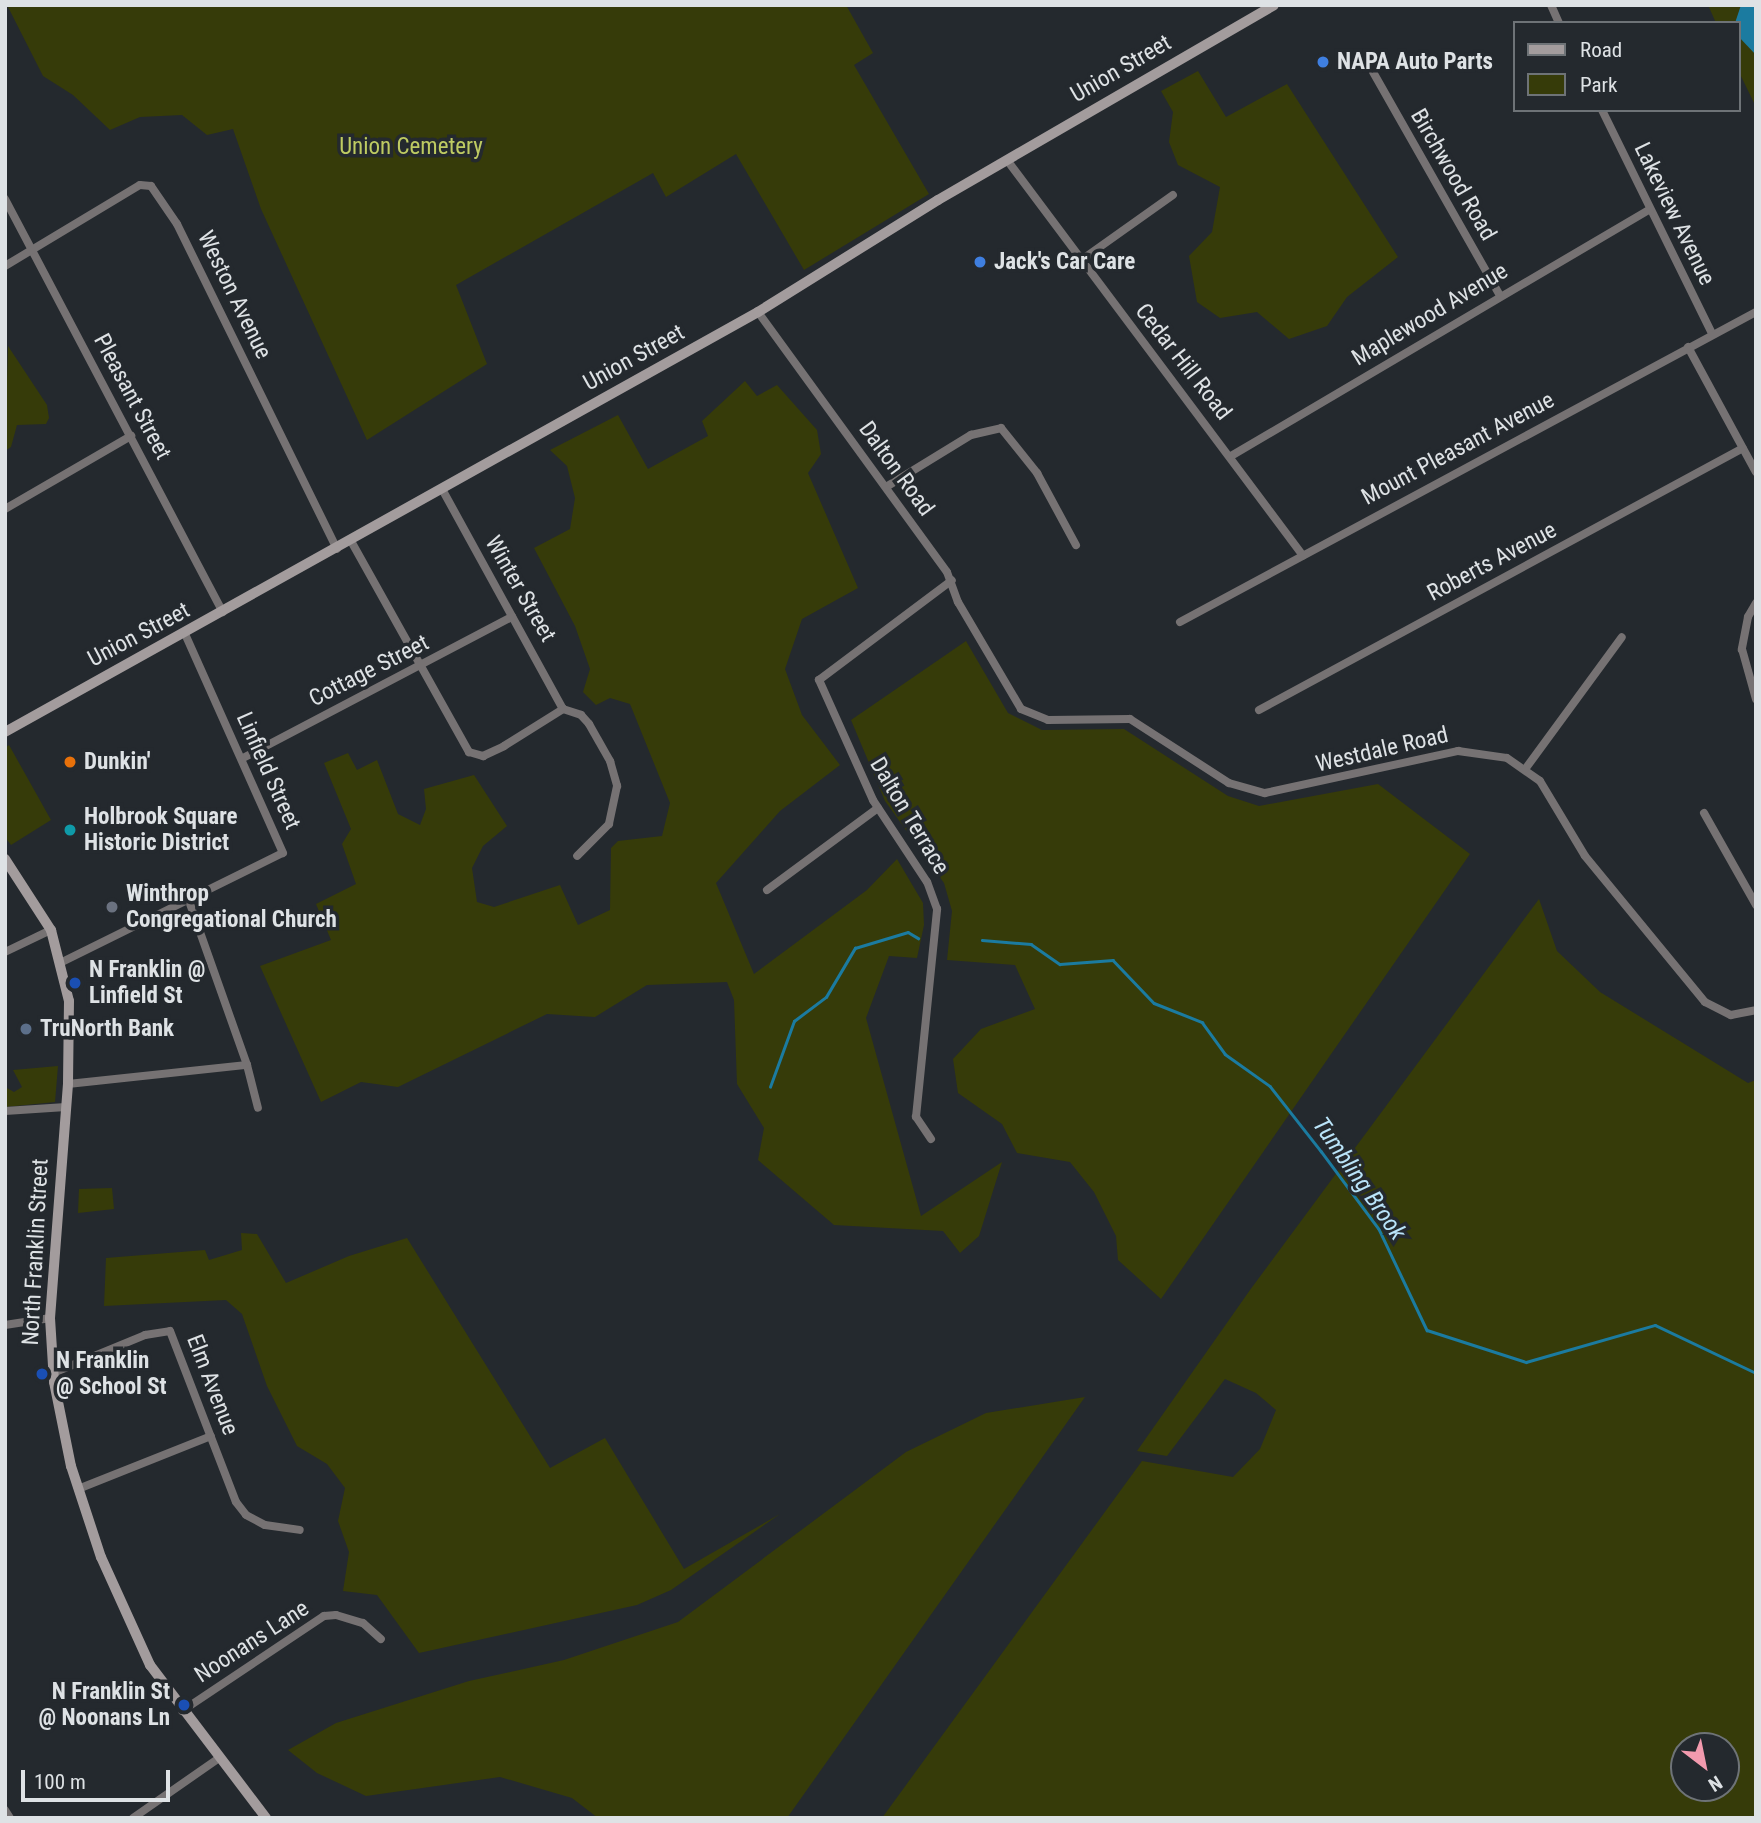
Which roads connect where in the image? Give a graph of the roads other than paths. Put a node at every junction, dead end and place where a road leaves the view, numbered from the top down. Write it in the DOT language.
graph roads {
  1 [pos="1274,5"];
  2 [pos="1551,5"];
  3 [pos="1558,21"];
  4 [pos="1373,72"];
  5 [pos="1603,112"];
  6 [pos="1007,160"];
  7 [pos="1173,195"];
  8 [pos="5,199"];
  9 [pos="1650,209"];
  10 [pos="32,249"];
  11 [pos="1080,261"];
  12 [pos="5,266"];
  13 [pos="1500,296"];
  14 [pos="758,312"];
  15 [pos="1756,312"];
  16 [pos="1712,334"];
  17 [pos="1688,347"];
  18 [pos="131,436"];
  19 [pos="1743,448"];
  20 [pos="1231,456"];
  21 [pos="1756,472"];
  22 [pos="886,487"];
  23 [pos="442,489"];
  24 [pos="5,509"];
  25 [pos="351,541"];
  26 [pos="1076,545"];
  27 [pos="337,549"];
  28 [pos="1303,555"];
  29 [pos="952,580"];
  30 [pos="1756,603"];
  31 [pos="223,612"];
  32 [pos="512,617"];
  33 [pos="1180,622"];
  34 [pos="185,634"];
  35 [pos="1622,637"];
  36 [pos="987,656"];
  37 [pos="421,666"];
  38 [pos="1756,699"];
  39 [pos="563,709"];
  40 [pos="1259,709"];
  41 [pos="5,732"];
  42 [pos="243,758"];
  43 [pos="1526,768"];
  44 [pos="878,808"];
  45 [pos="1704,813"];
  46 [pos="577,856"];
  47 [pos="5,859"];
  48 [pos="767,890"];
  49 [pos="188,901"];
  50 [pos="1756,905"];
  51 [pos="51,930"];
  52 [pos="5,952"];
  53 [pos="62,962"];
  54 [pos="1756,1010"];
  55 [pos="247,1065"];
  56 [pos="68,1084"];
  57 [pos="66,1107"];
  58 [pos="258,1108"];
  59 [pos="5,1111"];
  60 [pos="931,1139"];
  61 [pos="50,1318"];
  62 [pos="5,1325"];
  63 [pos="53,1373"];
  64 [pos="211,1436"];
  65 [pos="78,1489"];
  66 [pos="300,1530"];
  67 [pos="381,1639"];
  68 [pos="182,1712"];
  69 [pos="219,1758"];
  70 [pos="5,1810"];
  71 [pos="10,1818"];
  72 [pos="133,1818"];
  73 [pos="266,1818"];
  1 -- 6 [label="main road, Union Street"];
  2 -- 3 [label="street"];
  4 -- 13 [label="street, Birchwood Road"];
  5 -- 9 [label="street, Lakeview Avenue"];
  6 -- 11 [label="street, Cedar Hill Road"];
  6 -- 14 [label="main road, Union Street"];
  7 -- 11 [label="street"];
  8 -- 10 [label="street, Pleasant Street"];
  9 -- 13 [label="street, Maplewood Avenue"];
  9 -- 16 [label="street, Lakeview Avenue"];
  10 -- 12 [label="street"];
  10 -- 18 [label="street, Pleasant Street"];
  10 -- 27 [label="street, Weston Avenue"];
  11 -- 20 [label="street, Cedar Hill Road"];
  13 -- 20 [label="street, Maplewood Avenue"];
  14 -- 22 [label="street, Dalton Road"];
  14 -- 23 [label="main road, Union Street"];
  15 -- 16 [label="street, Mount Pleasant Avenue"];
  16 -- 17 [label="street, Mount Pleasant Avenue"];
  17 -- 19 [label="street"];
  17 -- 28 [label="street, Mount Pleasant Avenue"];
  18 -- 24 [label="street"];
  18 -- 31 [label="street, Pleasant Street"];
  19 -- 21 [label="street"];
  19 -- 40 [label="street, Roberts Avenue"];
  20 -- 28 [label="street, Cedar Hill Road"];
  22 -- 26 [label="street"];
  22 -- 29 [label="street, Dalton Road"];
  23 -- 25 [label="main road, Union Street"];
  23 -- 32 [label="street, Winter Street"];
  25 -- 27 [label="main road, Union Street"];
  25 -- 37 [label="street"];
  27 -- 31 [label="main road, Union Street"];
  28 -- 33 [label="street, Mount Pleasant Avenue"];
  29 -- 36 [label="street, Dalton Road"];
  29 -- 44 [label="street, Dalton Terrace"];
  30 -- 38 [label="street"];
  31 -- 34 [label="main road, Union Street"];
  32 -- 37 [label="street, Cottage Street"];
  32 -- 39 [label="street, Winter Street"];
  34 -- 41 [label="main road, Union Street"];
  34 -- 42 [label="street, Linfield Street"];
  35 -- 43 [label="street"];
  36 -- 43 [label="street, Westdale Road"];
  37 -- 39 [label="street"];
  37 -- 42 [label="street, Cottage Street"];
  39 -- 46 [label="street"];
  42 -- 49 [label="street, Linfield Street"];
  43 -- 54 [label="street, Westdale Road"];
  44 -- 48 [label="street"];
  44 -- 60 [label="street, Dalton Terrace"];
  45 -- 50 [label="street"];
  47 -- 51 [label="main road, North Franklin Street"];
  49 -- 53 [label="street, Linfield Street"];
  49 -- 55 [label="street"];
  51 -- 52 [label="street"];
  51 -- 53 [label="main road, North Franklin Street"];
  53 -- 56 [label="main road, North Franklin Street"];
  55 -- 56 [label="street"];
  55 -- 58 [label="street"];
  56 -- 57 [label="main road, North Franklin Street"];
  57 -- 59 [label="street"];
  57 -- 61 [label="main road, North Franklin Street"];
  61 -- 62 [label="street"];
  61 -- 63 [label="main road, North Franklin Street"];
  63 -- 64 [label="street, Elm Avenue"];
  63 -- 65 [label="main road, North Franklin Street"];
  64 -- 65 [label="street"];
  64 -- 66 [label="street, Elm Avenue"];
  65 -- 68 [label="main road, North Franklin Street"];
  67 -- 68 [label="street, Noonans Lane"];
  68 -- 69 [label="main road, North Franklin Street"];
  69 -- 72 [label="street"];
  69 -- 73 [label="main road, North Franklin Street"];
  70 -- 71 [label="street"];
}
